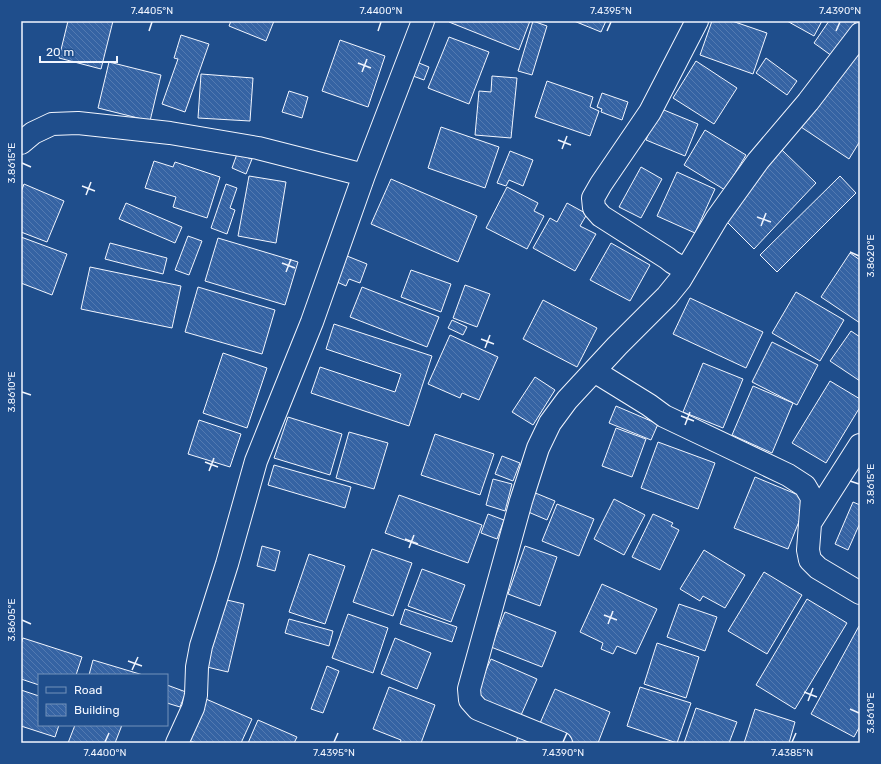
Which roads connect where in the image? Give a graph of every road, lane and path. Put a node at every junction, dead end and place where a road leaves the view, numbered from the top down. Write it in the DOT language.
graph roads {
  1 [pos="424,21"];
  2 [pos="697,21"];
  3 [pos="860,34"];
  4 [pos="21,143"];
  5 [pos="364,175"];
  6 [pos="686,270"];
  7 [pos="594,372"];
  8 [pos="860,445"];
  9 [pos="810,523"];
  10 [pos="860,593"];
  11 [pos="177,743"];
  12 [pos="561,743"];
  1 -- 5 [label="street"];
  2 -- 6 [label="street"];
  3 -- 6 [label="street"];
  4 -- 5 [label="street"];
  5 -- 11 [label="street"];
  6 -- 7 [label="street"];
  7 -- 9 [label="street"];
  7 -- 12 [label="street"];
  8 -- 9 [label="street"];
  9 -- 10 [label="street"];
}
